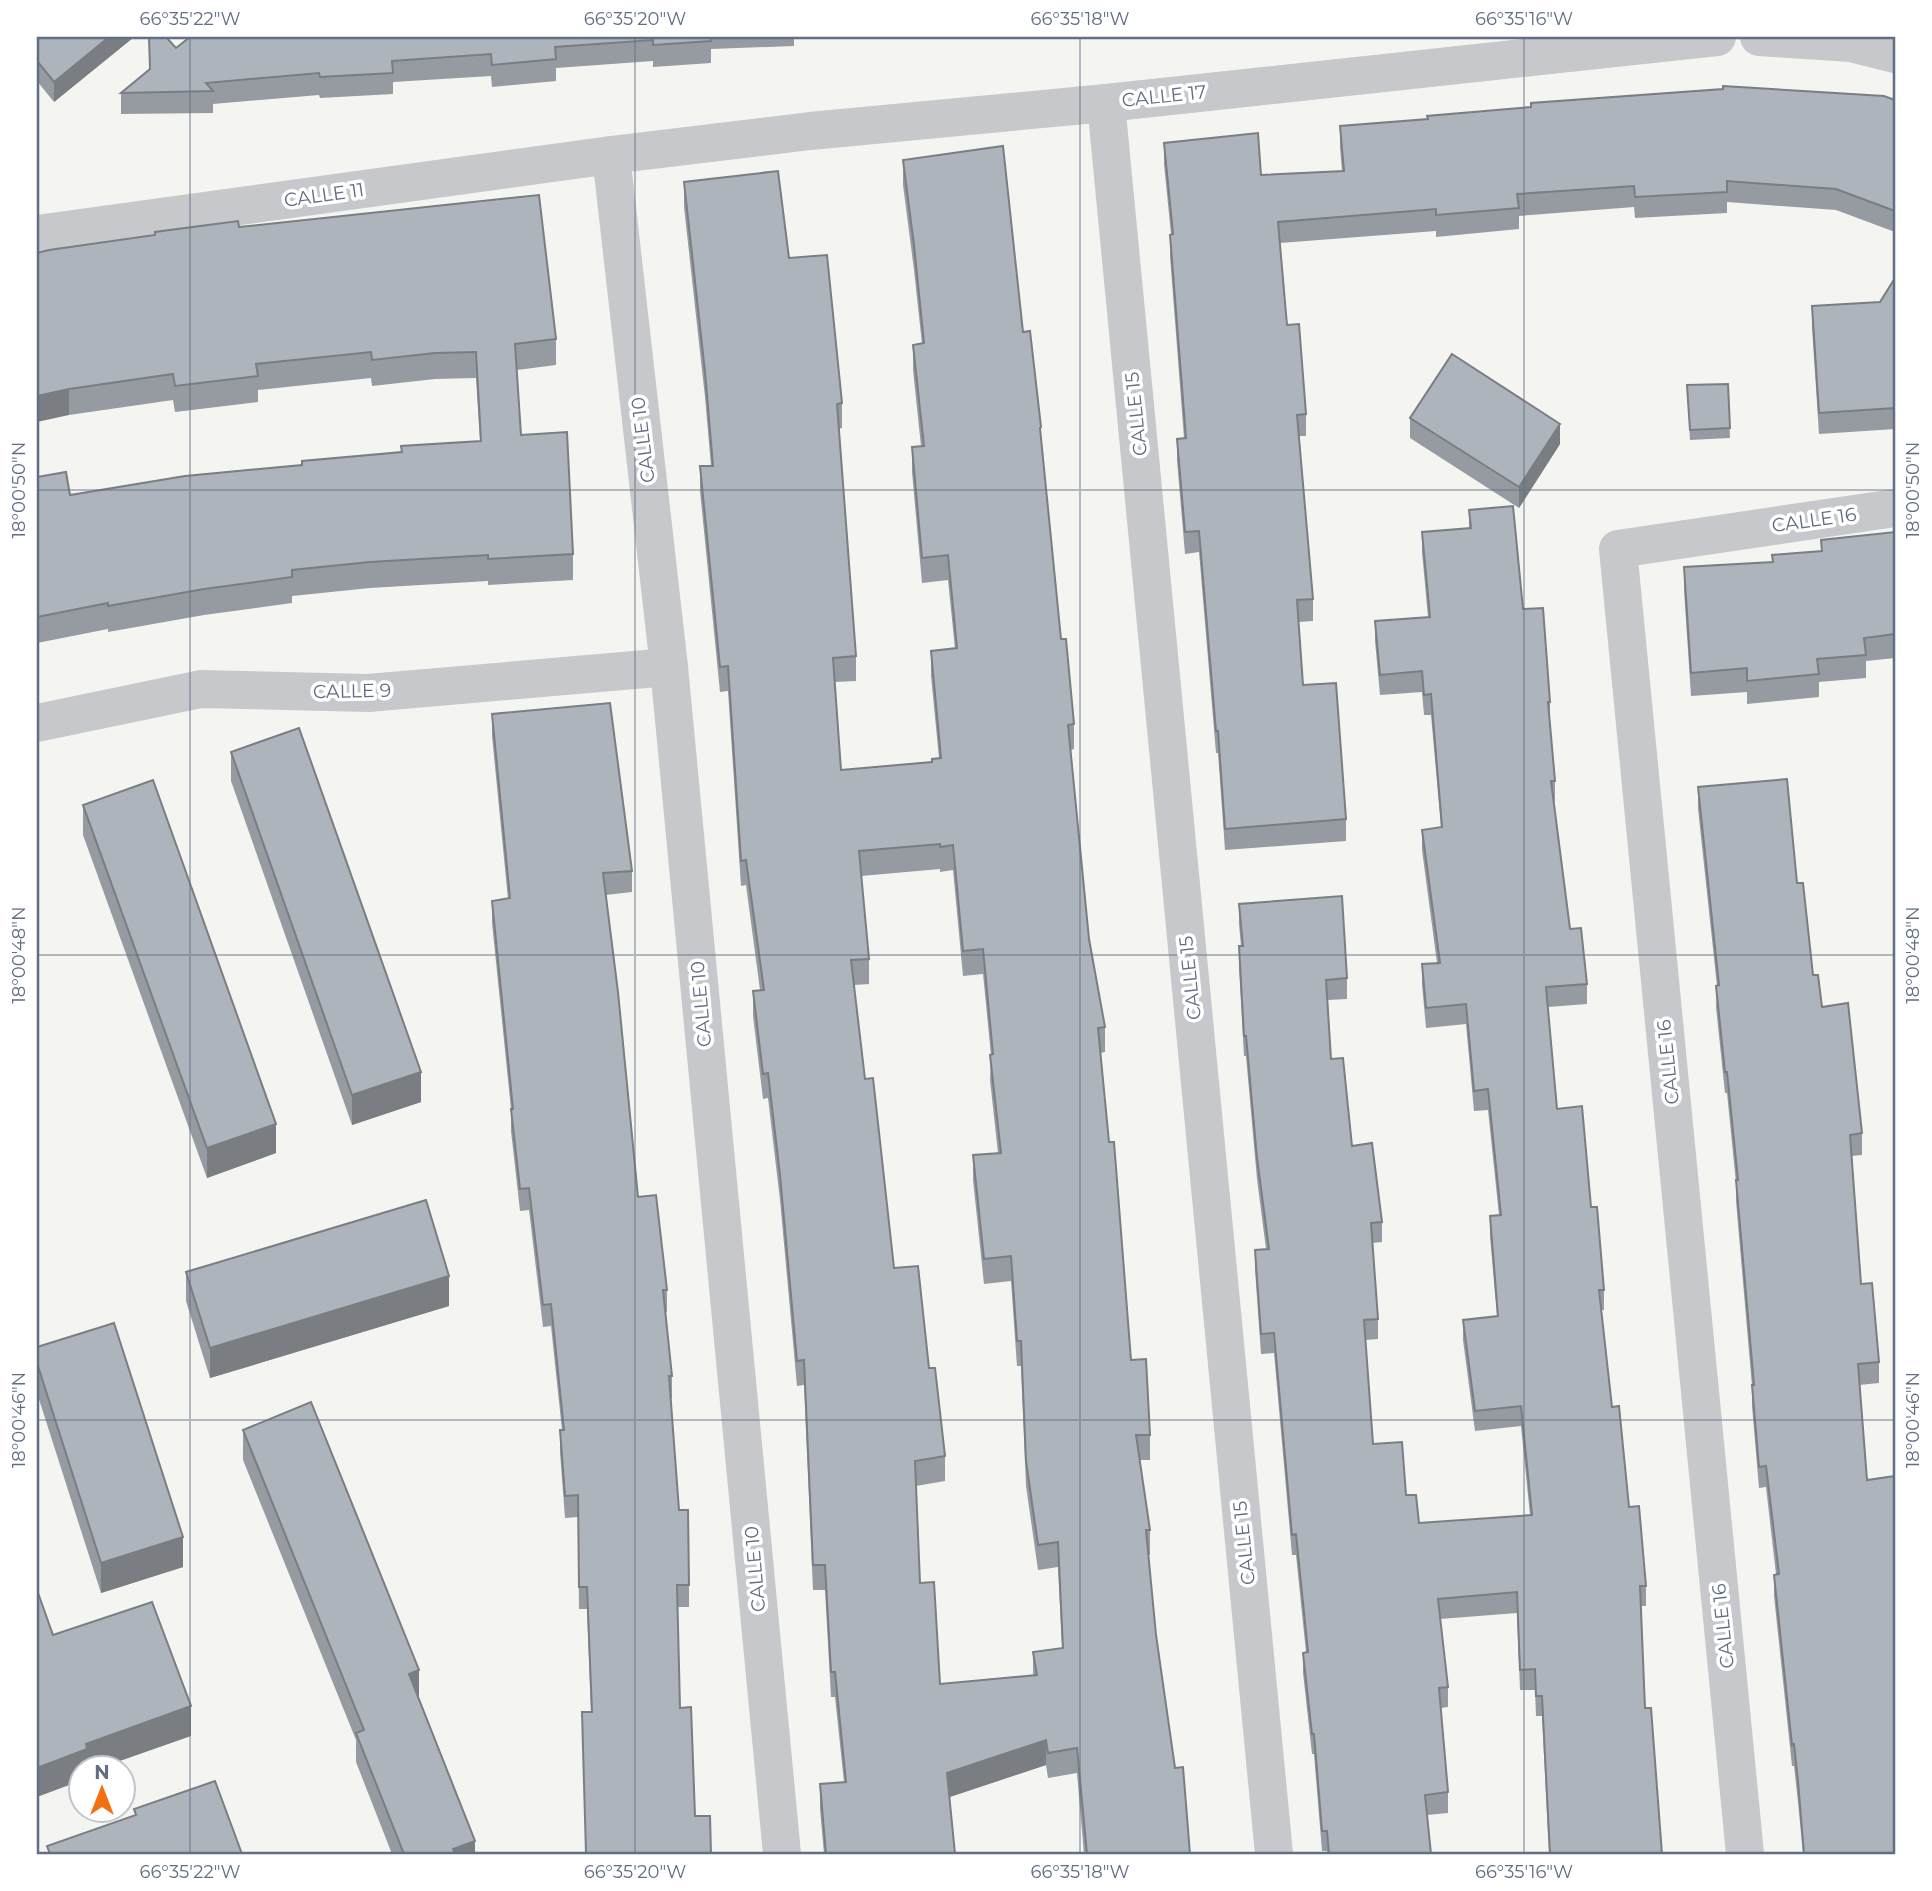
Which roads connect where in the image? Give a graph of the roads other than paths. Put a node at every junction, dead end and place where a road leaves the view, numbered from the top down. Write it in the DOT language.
graph roads {
  1 [pos="1717,37"];
  2 [pos="1759,37"];
  3 [pos="1895,54"];
  4 [pos="1105,103"];
  5 [pos="611,155"];
  6 [pos="37,234"];
  7 [pos="1895,508"];
  8 [pos="669,667"];
  9 [pos="37,723"];
  10 [pos="782,1854"];
  11 [pos="1274,1854"];
  12 [pos="1745,1854"];
  1 -- 4 [label="street, CALLE 17"];
  2 -- 3 [label="street"];
  4 -- 5 [label="street, CALLE 17"];
  4 -- 11 [label="street, CALLE 15"];
  5 -- 6 [label="street, CALLE 11"];
  5 -- 8 [label="street, CALLE 10"];
  7 -- 12 [label="street, CALLE 16"];
  8 -- 9 [label="street, CALLE 9"];
  8 -- 10 [label="street, CALLE 10"];
}
